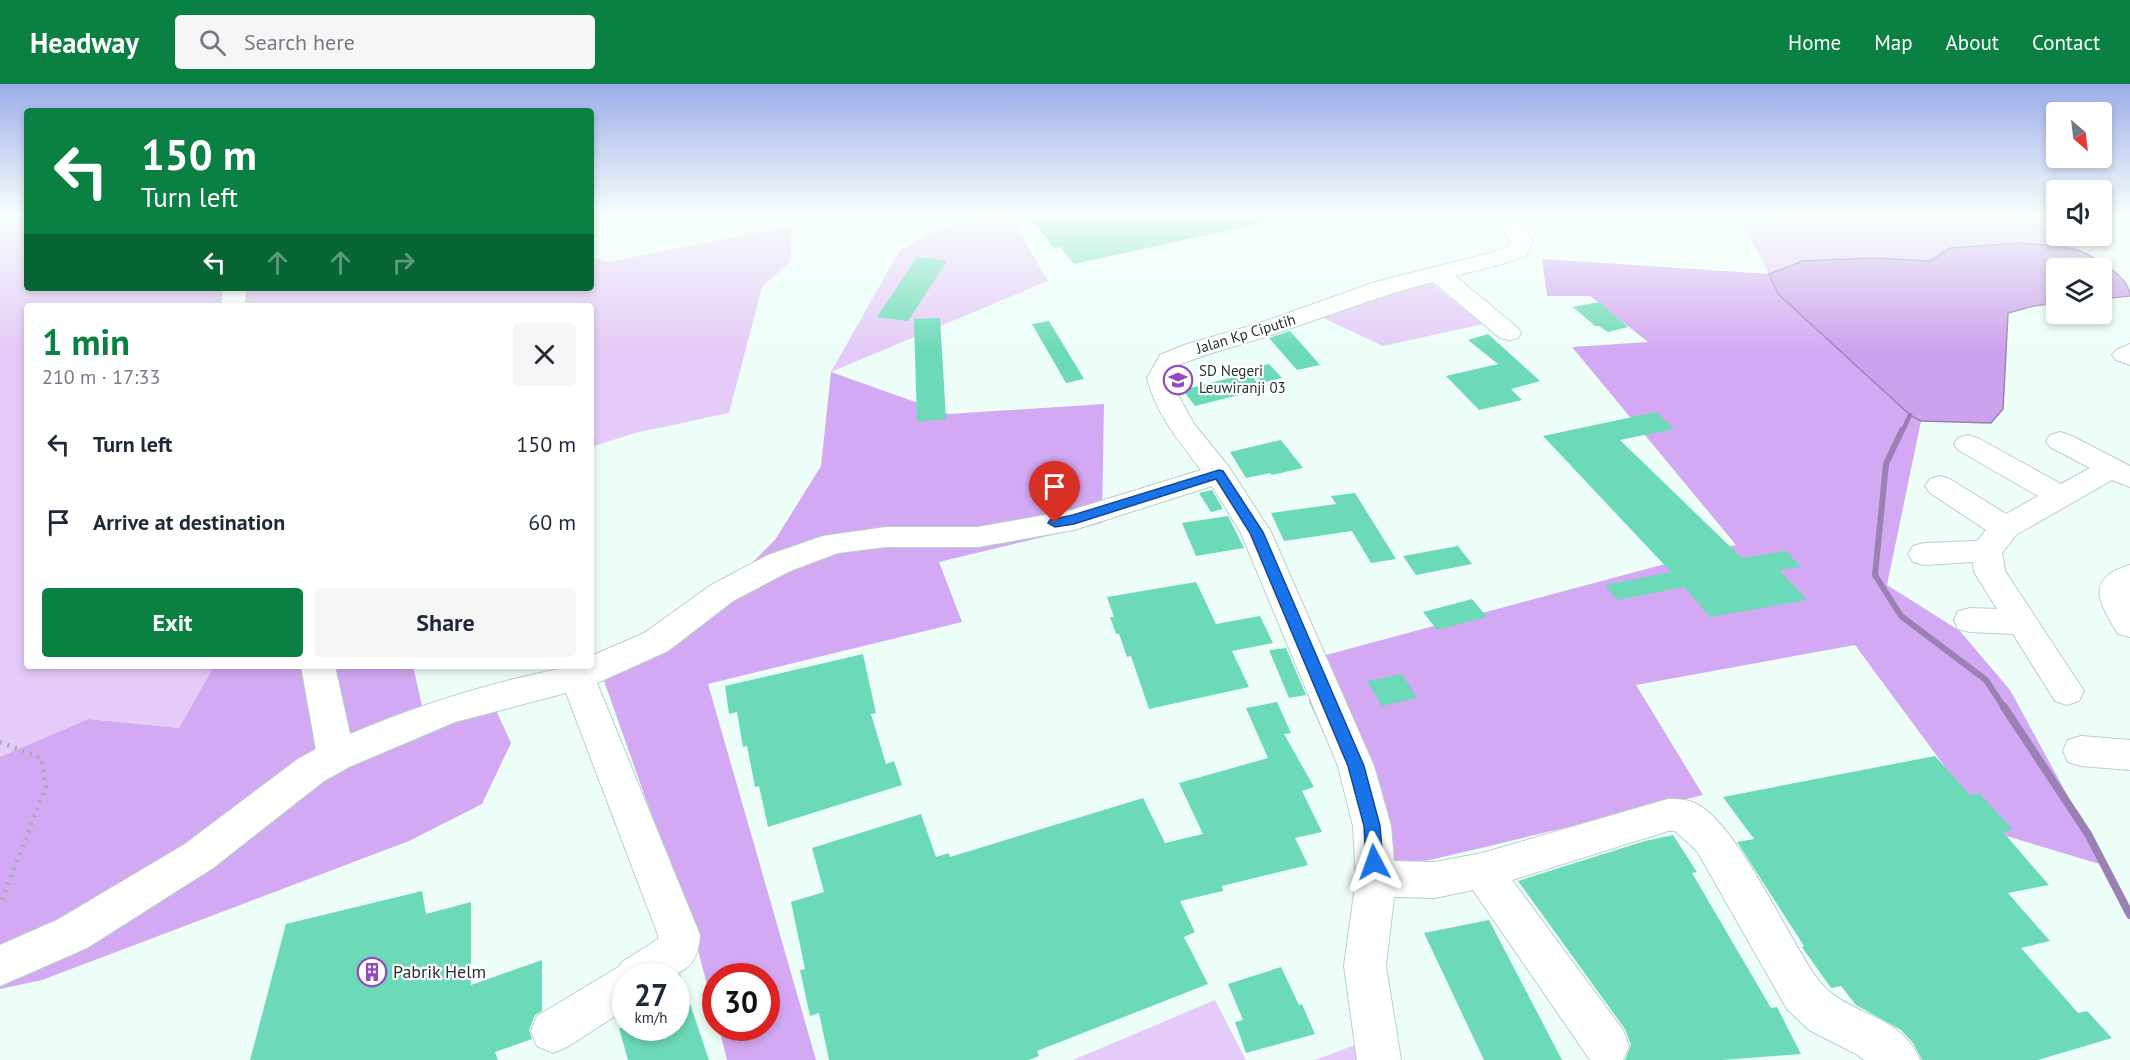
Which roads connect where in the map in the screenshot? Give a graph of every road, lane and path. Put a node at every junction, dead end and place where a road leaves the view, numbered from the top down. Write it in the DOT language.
graph roads {
  1 [pos="1493,260"];
  2 [pos="1438,274"];
  3 [pos="1509,333"];
  4 [pos="2130,352"];
  5 [pos="2130,357"];
  6 [pos="2060,441"];
  7 [pos="1968,444"];
  8 [pos="2121,473"];
  9 [pos="1219,474"];
  10 [pos="1940,486"];
  11 [pos="2060,496"];
  12 [pos="1995,539"];
  13 [pos="1924,554"];
  14 [pos="2130,576"];
  15 [pos="1970,620"];
  16 [pos="2022,622"];
  17 [pos="2130,625"];
  18 [pos="319,669"];
  19 [pos="577,677"];
  20 [pos="2067,691"];
  21 [pos="0,742"];
  22 [pos="2081,751"];
  23 [pos="2130,755"];
  24 [pos="336,756"];
  25 [pos="1482,871"];
  26 [pos="1376,879"];
  27 [pos="0,905"];
  28 [pos="658,963"];
  29 [pos="0,966"];
  30 [pos="612,993"];
  31 [pos="553,1031"];
  32 [pos="1607,1047"];
  33 [pos="1379,1060"];
  34 [pos="1898,1060"];
  1 -- 2 [label="street, Jalan Kp Ciputih"];
  2 -- 3 [label="street"];
  2 -- 9 [label="street, Jalan Kp Ciputih"];
  4 -- 5 [label="street"];
  6 -- 8 [label="street"];
  7 -- 11 [label="street"];
  8 -- 11 [label="street"];
  9 -- 19 [label="street"];
  9 -- 26 [label="street, Jalan Kp Ciputih"];
  10 -- 12 [label="street"];
  11 -- 12 [label="street"];
  12 -- 13 [label="street"];
  12 -- 16 [label="street"];
  14 -- 17 [label="street"];
  15 -- 16 [label="street"];
  16 -- 20 [label="street"];
  18 -- 24 [label="street"];
  19 -- 24 [label="street"];
  19 -- 28 [label="street"];
  21 -- 27 [label="path"];
  22 -- 23 [label="street"];
  24 -- 29 [label="street"];
  25 -- 26 [label="street"];
  25 -- 32 [label="street"];
  25 -- 34 [label="street"];
  26 -- 33 [label="street, Jalan Kp Ciputih"];
  30 -- 31 [label="street"];
}
